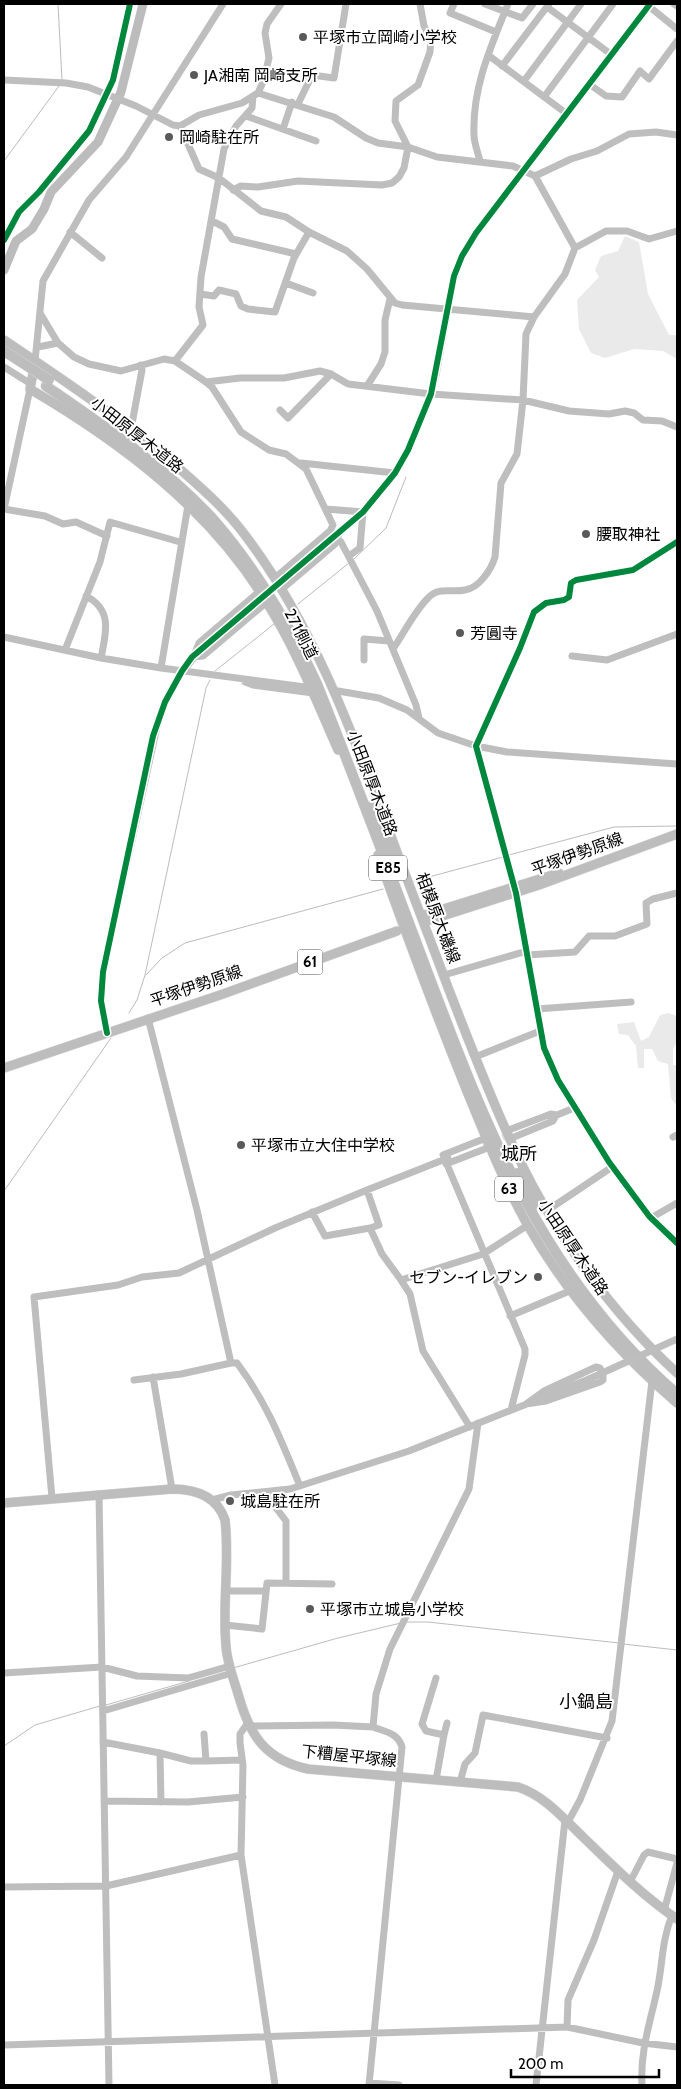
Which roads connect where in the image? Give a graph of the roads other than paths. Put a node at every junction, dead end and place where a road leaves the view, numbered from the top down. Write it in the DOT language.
graph roads {
  1 [pos="223,4"];
  2 [pos="281,4"];
  3 [pos="346,4"];
  4 [pos="420,4"];
  5 [pos="454,4"];
  6 [pos="485,4"];
  7 [pos="508,4"];
  8 [pos="533,4"];
  9 [pos="581,4"];
  10 [pos="613,4"];
  11 [pos="648,4"];
  12 [pos="548,5"];
  13 [pos="505,11"];
  14 [pos="567,22"];
  15 [pos="677,29"];
  16 [pos="496,32"];
  17 [pos="588,38"];
  18 [pos="677,41"];
  19 [pos="612,55"];
  20 [pos="488,56"];
  21 [pos="502,66"];
  22 [pos="4,80"];
  23 [pos="524,81"];
  24 [pos="590,84"];
  25 [pos="256,94"];
  26 [pos="544,97"];
  27 [pos="295,103"];
  28 [pos="566,114"];
  29 [pos="153,115"];
  30 [pos="246,116"];
  31 [pos="180,126"];
  32 [pos="282,129"];
  33 [pos="677,135"];
  34 [pos="316,141"];
  35 [pos="408,147"];
  36 [pos="480,161"];
  37 [pos="524,169"];
  38 [pos="535,176"];
  39 [pos="219,178"];
  40 [pos="233,190"];
  41 [pos="212,221"];
  42 [pos="677,231"];
  43 [pos="70,232"];
  44 [pos="309,232"];
  45 [pos="575,248"];
  46 [pos="296,254"];
  47 [pos="102,258"];
  48 [pos="286,283"];
  49 [pos="313,293"];
  50 [pos="200,294"];
  51 [pos="390,299"];
  52 [pos="447,309"];
  53 [pos="40,313"];
  54 [pos="534,317"];
  55 [pos="58,344"];
  56 [pos="5,345"];
  57 [pos="38,347"];
  58 [pos="4,358"];
  59 [pos="35,361"];
  60 [pos="175,361"];
  61 [pos="141,365"];
  62 [pos="4,367"];
  63 [pos="331,374"];
  64 [pos="206,382"];
  65 [pos="47,383"];
  66 [pos="31,386"];
  67 [pos="367,386"];
  68 [pos="431,394"];
  69 [pos="523,400"];
  70 [pos="280,410"];
  71 [pos="677,427"];
  72 [pos="131,429"];
  73 [pos="298,463"];
  74 [pos="395,473"];
  75 [pos="188,505"];
  76 [pos="4,509"];
  77 [pos="326,509"];
  78 [pos="363,512"];
  79 [pos="107,536"];
  80 [pos="180,542"];
  81 [pos="342,542"];
  82 [pos="677,542"];
  83 [pos="351,560"];
  84 [pos="282,580"];
  85 [pos="86,596"];
  86 [pos="260,599"];
  87 [pos="677,634"];
  88 [pos="4,637"];
  89 [pos="389,641"];
  90 [pos="393,649"];
  91 [pos="65,650"];
  92 [pos="572,656"];
  93 [pos="192,657"];
  94 [pos="101,658"];
  95 [pos="364,660"];
  96 [pos="161,668"];
  97 [pos="182,672"];
  98 [pos="234,678"];
  99 [pos="305,687"];
  100 [pos="313,693"];
  101 [pos="337,693"];
  102 [pos="419,718"];
  103 [pos="476,746"];
  104 [pos="677,764"];
  105 [pos="677,834"];
  106 [pos="515,889"];
  107 [pos="677,893"];
  108 [pos="421,916"];
  109 [pos="402,923"];
  110 [pos="428,924"];
  111 [pos="397,931"];
  112 [pos="407,934"];
  113 [pos="527,953"];
  114 [pos="444,975"];
  115 [pos="223,994"];
  116 [pos="631,1002"];
  117 [pos="537,1009"];
  118 [pos="148,1018"];
  119 [pos="540,1031"];
  120 [pos="106,1033"];
  121 [pos="475,1057"];
  122 [pos="4,1068"];
  123 [pos="574,1108"];
  124 [pos="509,1135"];
  125 [pos="486,1143"];
  126 [pos="445,1160"];
  127 [pos="612,1167"];
  128 [pos="367,1190"];
  129 [pos="677,1203"];
  130 [pos="548,1210"];
  131 [pos="312,1212"];
  132 [pos="651,1218"];
  133 [pos="528,1225"];
  134 [pos="370,1228"];
  135 [pos="677,1242"];
  136 [pos="483,1254"];
  137 [pos="209,1258"];
  138 [pos="401,1280"];
  139 [pos="572,1290"];
  140 [pos="510,1316"];
  141 [pos="677,1340"];
  142 [pos="632,1362"];
  143 [pos="231,1363"];
  144 [pos="677,1373"];
  145 [pos="603,1374"];
  146 [pos="153,1378"];
  147 [pos="134,1380"];
  148 [pos="652,1381"];
  149 [pos="677,1385"];
  150 [pos="677,1394"];
  151 [pos="677,1403"];
  152 [pos="526,1404"];
  153 [pos="511,1410"];
  154 [pos="478,1423"];
  155 [pos="470,1427"];
  156 [pos="300,1486"];
  157 [pos="172,1489"];
  158 [pos="264,1492"];
  159 [pos="99,1494"];
  160 [pos="52,1498"];
  161 [pos="212,1500"];
  162 [pos="4,1503"];
  163 [pos="286,1584"];
  164 [pos="332,1584"];
  165 [pos="225,1591"];
  166 [pos="266,1591"];
  167 [pos="225,1625"];
  168 [pos="102,1667"];
  169 [pos="231,1669"];
  170 [pos="4,1673"];
  171 [pos="436,1678"];
  172 [pos="103,1710"];
  173 [pos="447,1722"];
  174 [pos="248,1725"];
  175 [pos="373,1727"];
  176 [pos="204,1734"];
  177 [pos="444,1736"];
  178 [pos="607,1738"];
  179 [pos="104,1742"];
  180 [pos="160,1753"];
  181 [pos="242,1760"];
  182 [pos="206,1761"];
  183 [pos="401,1777"];
  184 [pos="436,1780"];
  185 [pos="460,1782"];
  186 [pos="243,1797"];
  187 [pos="104,1801"];
  188 [pos="161,1802"];
  189 [pos="566,1821"];
  190 [pos="241,1855"];
  191 [pos="677,1859"];
  192 [pos="677,1863"];
  193 [pos="618,1871"];
  194 [pos="630,1882"];
  195 [pos="106,1886"];
  196 [pos="4,1887"];
  197 [pos="671,1915"];
  198 [pos="541,2027"];
  199 [pos="567,2027"];
  200 [pos="372,2034"];
  201 [pos="268,2037"];
  202 [pos="108,2042"];
  203 [pos="643,2043"];
  204 [pos="4,2045"];
  205 [pos="677,2047"];
  206 [pos="369,2084"];
  207 [pos="109,2085"];
  208 [pos="275,2085"];
  209 [pos="399,2085"];
  210 [pos="536,2085"];
  211 [pos="642,2085"];
  1 -- 29 [label="street"];
  2 -- 25 [label="street"];
  3 -- 27 [label="street"];
  4 -- 35 [label="street"];
  5 -- 16 [label="street"];
  6 -- 13 [label="street"];
  7 -- 13 [label="street"];
  8 -- 13 [label="street"];
  9 -- 14 [label="street"];
  10 -- 17 [label="street"];
  11 -- 15 [label="street"];
  11 -- 19 [label="street"];
  12 -- 14 [label="street"];
  12 -- 21 [label="street"];
  13 -- 16 [label="street"];
  14 -- 17 [label="street"];
  14 -- 23 [label="street"];
  16 -- 20 [label="street"];
  17 -- 19 [label="street"];
  17 -- 26 [label="street"];
  18 -- 24 [label="street"];
  19 -- 24 [label="street"];
  20 -- 21 [label="street"];
  20 -- 36 [label="street"];
  21 -- 23 [label="street"];
  22 -- 29 [label="street"];
  23 -- 26 [label="street"];
  24 -- 28 [label="street"];
  25 -- 27 [label="street"];
  25 -- 30 [label="street"];
  25 -- 31 [label="street"];
  26 -- 28 [label="street"];
  27 -- 32 [label="street"];
  27 -- 35 [label="street"];
  28 -- 37 [label="street"];
  29 -- 31 [label="street"];
  29 -- 43 [label="street"];
  30 -- 32 [label="street"];
  30 -- 39 [label="street"];
  31 -- 39 [label="street"];
  32 -- 34 [label="street"];
  33 -- 38 [label="street"];
  35 -- 36 [label="street"];
  35 -- 40 [label="street"];
  36 -- 37 [label="street"];
  37 -- 38 [label="street"];
  37 -- 52 [label="street"];
  38 -- 45 [label="street"];
  39 -- 40 [label="street"];
  39 -- 41 [label="street"];
  40 -- 44 [label="street"];
  41 -- 46 [label="street"];
  41 -- 50 [label="street"];
  42 -- 45 [label="street"];
  43 -- 47 [label="street"];
  43 -- 53 [label="street"];
  44 -- 46 [label="street"];
  44 -- 51 [label="street"];
  45 -- 54 [label="street"];
  46 -- 48 [label="street"];
  48 -- 49 [label="street"];
  48 -- 50 [label="street"];
  50 -- 60 [label="street"];
  51 -- 52 [label="street"];
  51 -- 67 [label="street"];
  52 -- 54 [label="street"];
  52 -- 68 [label="street"];
  53 -- 55 [label="street"];
  53 -- 57 [label="street"];
  54 -- 69 [label="street"];
  55 -- 57 [label="street"];
  55 -- 61 [label="street"];
  56 -- 59 [label="main road, 63"];
  56 -- 65 [label="highway, 小田原厚木道路 / E85, bridge"];
  57 -- 59 [label="street"];
  58 -- 65 [label="highway, 小田原厚木道路 / E85"];
  59 -- 66 [label="main road"];
  59 -- 72 [label="main road, 相模原大磯線 / 63"];
  60 -- 61 [label="street"];
  60 -- 64 [label="street"];
  61 -- 72 [label="street"];
  62 -- 66 [label="street"];
  63 -- 64 [label="street"];
  63 -- 67 [label="street"];
  63 -- 70 [label="street"];
  64 -- 73 [label="street"];
  65 -- 149 [label="highway, 小田原厚木道路 / E85"];
  65 -- 150 [label="highway, 小田原厚木道路 / E85"];
  66 -- 75 [label="main road, 271側道 / 63"];
  66 -- 76 [label="street"];
  67 -- 68 [label="street"];
  68 -- 69 [label="street"];
  68 -- 74 [label="street"];
  69 -- 71 [label="street"];
  69 -- 90 [label="street"];
  72 -- 84 [label="main road, 相模原大磯線 / 63"];
  73 -- 74 [label="street"];
  73 -- 77 [label="street"];
  74 -- 78 [label="street"];
  75 -- 80 [label="street"];
  75 -- 86 [label="main road, 271側道 / 63"];
  76 -- 79 [label="street"];
  77 -- 78 [label="street"];
  77 -- 84 [label="street"];
  78 -- 83 [label="street"];
  78 -- 84 [label="street"];
  79 -- 80 [label="street"];
  79 -- 85 [label="street"];
  80 -- 96 [label="street"];
  81 -- 83 [label="street"];
  82 -- 103 [label="street"];
  83 -- 89 [label="street"];
  84 -- 101 [label="main road, 相模原大磯線 / 63"];
  85 -- 91 [label="street"];
  85 -- 94 [label="street"];
  86 -- 93 [label="street"];
  86 -- 93 [label="street"];
  86 -- 100 [label="main road, 271側道 / 63"];
  87 -- 92 [label="street"];
  88 -- 91 [label="street"];
  89 -- 90 [label="street"];
  89 -- 95 [label="street"];
  90 -- 102 [label="street"];
  91 -- 94 [label="street"];
  93 -- 97 [label="street"];
  94 -- 96 [label="street"];
  96 -- 97 [label="street"];
  97 -- 98 [label="street"];
  97 -- 120 [label="street"];
  98 -- 99 [label="street"];
  98 -- 100 [label="street"];
  100 -- 109 [label="main road, 271側道 / 63"];
  101 -- 102 [label="street"];
  101 -- 108 [label="main road, 相模原大磯線 / 63"];
  102 -- 103 [label="street"];
  103 -- 104 [label="street"];
  103 -- 106 [label="street"];
  105 -- 106 [label="main road, 平塚伊勢原線"];
  106 -- 108 [label="main road"];
  106 -- 110 [label="main road"];
  106 -- 113 [label="street"];
  107 -- 113 [label="street"];
  108 -- 110 [label="main road, 相模原大磯線 / 63"];
  109 -- 112 [label="main road, 63"];
  109 -- 115 [label="main road"];
  110 -- 114 [label="main road, 相模原大磯線 / 63"];
  111 -- 115 [label="main road, 平塚伊勢原線 / 61"];
  112 -- 115 [label="main road"];
  112 -- 125 [label="main road, 63"];
  113 -- 114 [label="street"];
  113 -- 117 [label="street"];
  114 -- 121 [label="main road, 相模原大磯線 / 63"];
  115 -- 118 [label="main road, 平塚伊勢原線 / 61"];
  116 -- 117 [label="street"];
  117 -- 119 [label="street"];
  118 -- 120 [label="main road, 平塚伊勢原線 / 61"];
  118 -- 137 [label="street"];
  119 -- 121 [label="street"];
  119 -- 123 [label="street"];
  120 -- 122 [label="main road, 平塚伊勢原線 / 61"];
  121 -- 124 [label="main road, 相模原大磯線 / 63"];
  123 -- 124 [label="street"];
  123 -- 127 [label="street"];
  124 -- 130 [label="main road, 相模原大磯線 / 63"];
  125 -- 126 [label="street"];
  125 -- 133 [label="main road, 63"];
  126 -- 128 [label="street"];
  126 -- 136 [label="street"];
  127 -- 130 [label="street"];
  127 -- 132 [label="street"];
  128 -- 131 [label="street"];
  128 -- 134 [label="street"];
  129 -- 132 [label="street"];
  130 -- 144 [label="main road, 相模原大磯線 / 63"];
  131 -- 134 [label="street"];
  131 -- 137 [label="street"];
  132 -- 135 [label="street"];
  133 -- 136 [label="street"];
  133 -- 139 [label="main road, 63"];
  134 -- 138 [label="street"];
  136 -- 138 [label="street"];
  136 -- 140 [label="street"];
  137 -- 143 [label="street"];
  137 -- 160 [label="street"];
  138 -- 155 [label="street"];
  139 -- 140 [label="street"];
  139 -- 142 [label="main road, 63"];
  140 -- 153 [label="street"];
  141 -- 152 [label="street, bridge"];
  142 -- 145 [label="street"];
  142 -- 148 [label="main road, 63"];
  143 -- 146 [label="street"];
  143 -- 156 [label="street"];
  145 -- 152 [label="street"];
  145 -- 152 [label="street"];
  146 -- 147 [label="street"];
  146 -- 157 [label="street"];
  148 -- 151 [label="main road, 63"];
  148 -- 178 [label="street"];
  152 -- 153 [label="street"];
  153 -- 154 [label="street"];
  154 -- 155 [label="street"];
  154 -- 175 [label="street"];
  155 -- 156 [label="street"];
  156 -- 158 [label="street"];
  157 -- 159 [label="main road"];
  157 -- 161 [label="main road"];
  158 -- 161 [label="street"];
  158 -- 163 [label="street"];
  159 -- 160 [label="main road"];
  159 -- 168 [label="street"];
  160 -- 162 [label="main road"];
  161 -- 165 [label="main road, 下糟屋平塚線"];
  163 -- 164 [label="street"];
  163 -- 166 [label="street"];
  165 -- 166 [label="street"];
  165 -- 167 [label="main road, 下糟屋平塚線"];
  166 -- 167 [label="street"];
  167 -- 169 [label="main road, 下糟屋平塚線"];
  168 -- 169 [label="street"];
  168 -- 170 [label="street"];
  168 -- 172 [label="street"];
  169 -- 172 [label="street"];
  169 -- 174 [label="main road, 下糟屋平塚線"];
  171 -- 177 [label="street"];
  172 -- 179 [label="street"];
  173 -- 177 [label="street"];
  174 -- 175 [label="street"];
  174 -- 181 [label="street"];
  174 -- 183 [label="main road, 下糟屋平塚線"];
  175 -- 183 [label="street"];
  176 -- 182 [label="street"];
  177 -- 184 [label="street"];
  178 -- 185 [label="street"];
  178 -- 189 [label="street"];
  179 -- 180 [label="street"];
  179 -- 187 [label="street"];
  180 -- 182 [label="street"];
  180 -- 188 [label="street"];
  181 -- 182 [label="street"];
  181 -- 186 [label="street"];
  183 -- 184 [label="main road, 下糟屋平塚線"];
  183 -- 200 [label="street"];
  184 -- 185 [label="main road, 下糟屋平塚線"];
  185 -- 189 [label="main road, 下糟屋平塚線"];
  186 -- 188 [label="street"];
  186 -- 190 [label="street"];
  187 -- 188 [label="street"];
  187 -- 195 [label="street"];
  189 -- 193 [label="main road, 下糟屋平塚線"];
  189 -- 198 [label="street"];
  190 -- 195 [label="street"];
  190 -- 201 [label="street"];
  191 -- 194 [label="street"];
  192 -- 197 [label="street"];
  193 -- 194 [label="main road, 下糟屋平塚線"];
  193 -- 199 [label="street"];
  194 -- 197 [label="main road, 下糟屋平塚線"];
  195 -- 196 [label="street"];
  195 -- 202 [label="street"];
  197 -- 203 [label="street"];
  198 -- 199 [label="street"];
  198 -- 200 [label="street"];
  198 -- 210 [label="street"];
  199 -- 203 [label="street"];
  200 -- 201 [label="street"];
  200 -- 206 [label="street"];
  201 -- 202 [label="street"];
  201 -- 208 [label="street"];
  202 -- 204 [label="street"];
  202 -- 207 [label="street"];
  203 -- 205 [label="street"];
  203 -- 211 [label="street"];
  206 -- 209 [label="street"];
}
